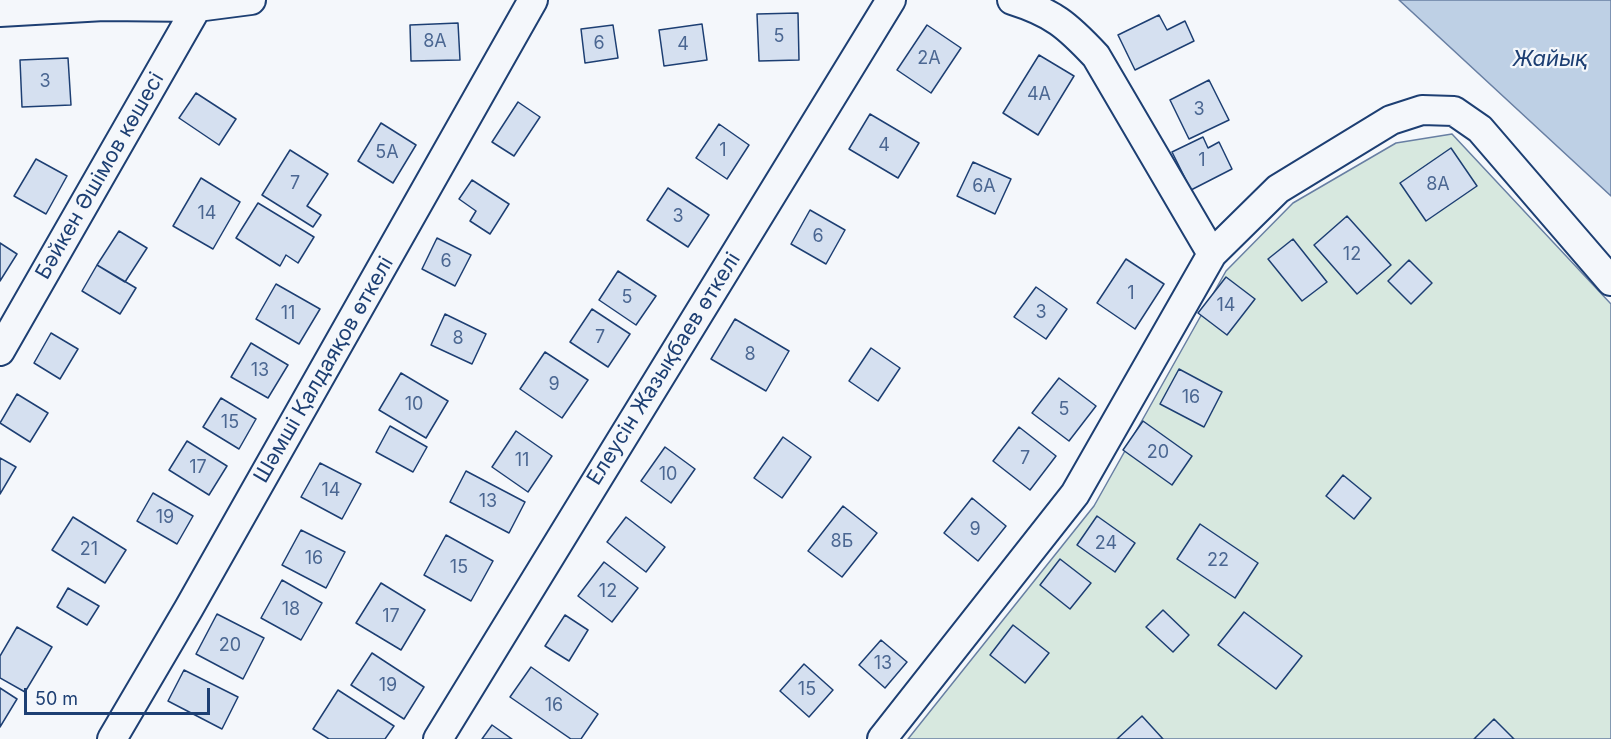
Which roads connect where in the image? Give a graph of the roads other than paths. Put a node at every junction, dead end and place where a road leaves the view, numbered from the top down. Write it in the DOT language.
graph roads {
  1 [pos="251,0"];
  2 [pos="533,0"];
  3 [pos="891,0"];
  4 [pos="1012,0"];
  5 [pos="197,3"];
  6 [pos="0,12"];
  7 [pos="1212,254"];
  8 [pos="1611,282"];
  9 [pos="0,351"];
  10 [pos="112,739"];
  11 [pos="438,739"];
  12 [pos="882,739"];
  1 -- 5 [label="street"];
  2 -- 10 [label="street, Шәмші Қалдаяқов өткелі"];
  3 -- 11 [label="street, Елеусін Жазықбаев өткелі"];
  4 -- 7 [label="street"];
  5 -- 6 [label="street"];
  5 -- 9 [label="street, Бәйкен Әшімов көшесі"];
  7 -- 8 [label="street"];
  7 -- 12 [label="street"];
}
